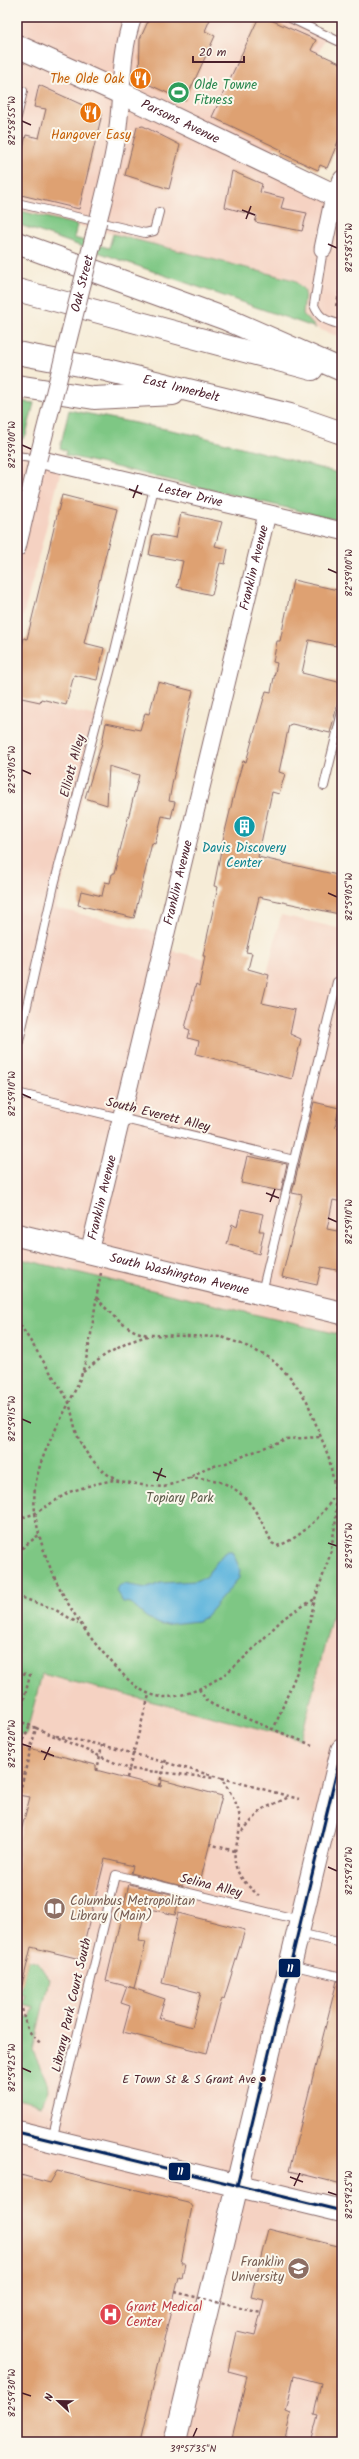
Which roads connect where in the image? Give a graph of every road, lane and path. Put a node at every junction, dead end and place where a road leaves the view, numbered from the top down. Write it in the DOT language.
graph roads {
  1 [pos="133,17"];
  2 [pos="288,17"];
  3 [pos="342,43"];
  4 [pos="17,46"];
  5 [pos="23,91"];
  6 [pos="121,93"];
  7 [pos="17,117"];
  8 [pos="339,191"];
  9 [pos="17,202"];
  10 [pos="159,212"];
  11 [pos="98,221"];
  12 [pos="17,243"];
  13 [pos="323,249"];
  14 [pos="342,283"];
  15 [pos="17,290"];
  16 [pos="336,306"];
  17 [pos="342,325"];
  18 [pos="17,353"];
  19 [pos="342,370"];
  20 [pos="342,379"];
  21 [pos="17,386"];
  22 [pos="194,393"];
  23 [pos="342,433"];
  24 [pos="17,456"];
  25 [pos="38,459"];
  26 [pos="154,488"];
  27 [pos="267,514"];
  28 [pos="342,531"];
  29 [pos="17,548"];
  30 [pos="342,712"];
  31 [pos="324,786"];
  32 [pos="342,923"];
  33 [pos="341,928"];
  34 [pos="337,982"];
  35 [pos="17,1050"];
  36 [pos="17,1093"];
  37 [pos="121,1118"];
  38 [pos="294,1160"];
  39 [pos="17,1235"];
  40 [pos="97,1254"];
  41 [pos="262,1293"];
  42 [pos="97,1297"];
  43 [pos="342,1313"];
  44 [pos="17,1320"];
  45 [pos="150,1335"];
  46 [pos="82,1372"];
  47 [pos="68,1400"];
  48 [pos="321,1437"];
  49 [pos="189,1478"];
  50 [pos="114,1480"];
  51 [pos="336,1494"];
  52 [pos="34,1514"];
  53 [pos="17,1519"];
  54 [pos="40,1534"];
  55 [pos="17,1552"];
  56 [pos="17,1596"];
  57 [pos="315,1599"];
  58 [pos="79,1623"];
  59 [pos="17,1672"];
  60 [pos="199,1689"];
  61 [pos="149,1695"];
  62 [pos="18,1720"];
  63 [pos="30,1725"];
  64 [pos="17,1728"];
  65 [pos="36,1728"];
  66 [pos="274,1728"];
  67 [pos="56,1736"];
  68 [pos="312,1744"];
  69 [pos="102,1745"];
  70 [pos="17,1748"];
  71 [pos="342,1750"];
  72 [pos="133,1754"];
  73 [pos="100,1757"];
  74 [pos="165,1760"];
  75 [pos="129,1769"];
  76 [pos="97,1771"];
  77 [pos="162,1772"];
  78 [pos="127,1778"];
  79 [pos="221,1778"];
  80 [pos="159,1786"];
  81 [pos="290,1797"];
  82 [pos="299,1799"];
  83 [pos="17,1804"];
  84 [pos="241,1831"];
  85 [pos="209,1844"];
  86 [pos="235,1850"];
  87 [pos="116,1875"];
  88 [pos="262,1899"];
  89 [pos="299,1926"];
  90 [pos="342,1943"];
  91 [pos="290,1965"];
  92 [pos="338,1976"];
  93 [pos="17,2007"];
  94 [pos="42,2044"];
  95 [pos="17,2132"];
  96 [pos="52,2141"];
  97 [pos="237,2186"];
  98 [pos="342,2211"];
  99 [pos="175,2292"];
  100 [pos="261,2313"];
  101 [pos="175,2442"];
  1 -- 6 [label="street, Oak Street"];
  2 -- 3 [label="lane"];
  4 -- 6 [label="main road, Parsons Avenue"];
  5 -- 7 [label="lane"];
  6 -- 8 [label="main road, Parsons Avenue"];
  6 -- 11 [label="street, Oak Street"];
  8 -- 13 [label="street"];
  9 -- 11 [label="lane"];
  10 -- 11 [label="lane"];
  11 -- 25 [label="street, Oak Street, bridge"];
  12 -- 19 [label="main road"];
  13 -- 17 [label="lane"];
  14 -- 16 [label="path"];
  15 -- 20 [label="main road"];
  18 -- 22 [label="main road, East Innerbelt"];
  21 -- 22 [label="main road"];
  22 -- 23 [label="main road, East Innerbelt"];
  24 -- 25 [label="lane"];
  25 -- 26 [label="street, Lester Drive"];
  25 -- 29 [label="street, Oak Street"];
  26 -- 27 [label="street, Lester Drive"];
  26 -- 35 [label="lane, Elliott Alley"];
  27 -- 28 [label="street, Lester Drive"];
  27 -- 37 [label="street, Franklin Avenue"];
  30 -- 31 [label="lane"];
  32 -- 33 [label="path"];
  34 -- 38 [label="lane"];
  36 -- 37 [label="lane, South Everett Alley"];
  37 -- 38 [label="lane, South Everett Alley"];
  37 -- 40 [label="street, Franklin Avenue"];
  38 -- 41 [label="lane"];
  39 -- 40 [label="main road, South Washington Avenue"];
  40 -- 41 [label="main road, South Washington Avenue"];
  40 -- 42 [label="path"];
  41 -- 43 [label="main road, South Washington Avenue"];
  42 -- 45 [label="path"];
  42 -- 46 [label="path"];
  44 -- 47 [label="path"];
  45 -- 46 [label="path"];
  45 -- 48 [label="path"];
  46 -- 47 [label="path"];
  47 -- 50 [label="path"];
  47 -- 52 [label="path"];
  48 -- 49 [label="path"];
  48 -- 51 [label="path"];
  49 -- 50 [label="path"];
  49 -- 51 [label="path"];
  50 -- 52 [label="path"];
  51 -- 57 [label="path"];
  52 -- 53 [label="path"];
  52 -- 54 [label="path"];
  54 -- 55 [label="path"];
  54 -- 58 [label="path"];
  56 -- 58 [label="path"];
  57 -- 60 [label="path"];
  57 -- 66 [label="path"];
  58 -- 61 [label="path"];
  59 -- 62 [label="path"];
  60 -- 61 [label="path"];
  60 -- 66 [label="path"];
  61 -- 72 [label="path"];
  62 -- 63 [label="path"];
  62 -- 64 [label="path"];
  63 -- 65 [label="path"];
  63 -- 70 [label="path"];
  65 -- 67 [label="path"];
  65 -- 83 [label="path"];
  66 -- 68 [label="path"];
  67 -- 69 [label="path"];
  67 -- 73 [label="path"];
  69 -- 72 [label="path"];
  69 -- 73 [label="path"];
  71 -- 89 [label="main road"];
  72 -- 74 [label="path"];
  72 -- 75 [label="path"];
  73 -- 75 [label="path"];
  73 -- 76 [label="path"];
  74 -- 77 [label="path"];
  74 -- 79 [label="path"];
  75 -- 77 [label="path"];
  75 -- 78 [label="path"];
  77 -- 79 [label="path"];
  77 -- 80 [label="path"];
  79 -- 81 [label="path"];
  79 -- 84 [label="path"];
  81 -- 82 [label="path"];
  81 -- 84 [label="path"];
  84 -- 86 [label="path"];
  85 -- 86 [label="path"];
  86 -- 88 [label="path"];
  87 -- 89 [label="lane, Selina Alley"];
  87 -- 96 [label="lane, Library Park Court South"];
  89 -- 90 [label="lane, Selina Alley"];
  89 -- 91 [label="main road"];
  91 -- 92 [label="lane"];
  91 -- 97 [label="main road"];
  93 -- 94 [label="path"];
  95 -- 96 [label="main road"];
  96 -- 97 [label="main road"];
  97 -- 98 [label="main road"];
  97 -- 101 [label="main road"];
  99 -- 100 [label="path, bridge"];
}
